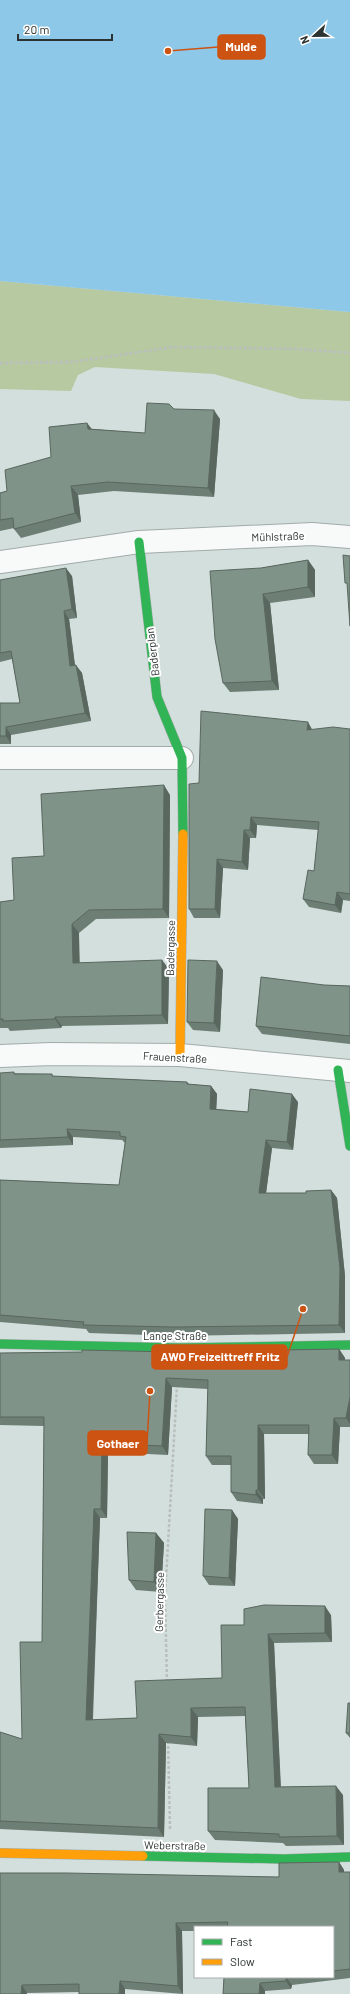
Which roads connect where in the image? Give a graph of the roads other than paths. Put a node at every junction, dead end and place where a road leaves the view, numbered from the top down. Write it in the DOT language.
graph roads {
  1 [pos="350,537"];
  2 [pos="139,542"];
  3 [pos="0,562"];
  4 [pos="1,758"];
  5 [pos="182,758"];
  6 [pos="183,842"];
  7 [pos="180,1055"];
  8 [pos="0,1056"];
  9 [pos="344,1071"];
  10 [pos="350,1146"];
  11 [pos="0,1344"];
  12 [pos="348,1345"];
  13 [pos="0,1852"];
  14 [pos="350,1857"];
  1 -- 2 [label="street, Mühlstraße"];
  2 -- 3 [label="street"];
  2 -- 5 [label="street, Baderplan"];
  4 -- 5 [label="street"];
  5 -- 6 [label="street, Baderplan"];
  6 -- 7 [label="street, Badergasse"];
  7 -- 8 [label="street, Frauenstraße"];
  7 -- 9 [label="street, Frauenstraße"];
  9 -- 10 [label="street"];
  11 -- 12 [label="street, Lange Straße"];
  13 -- 14 [label="street, Weberstraße"];
}
